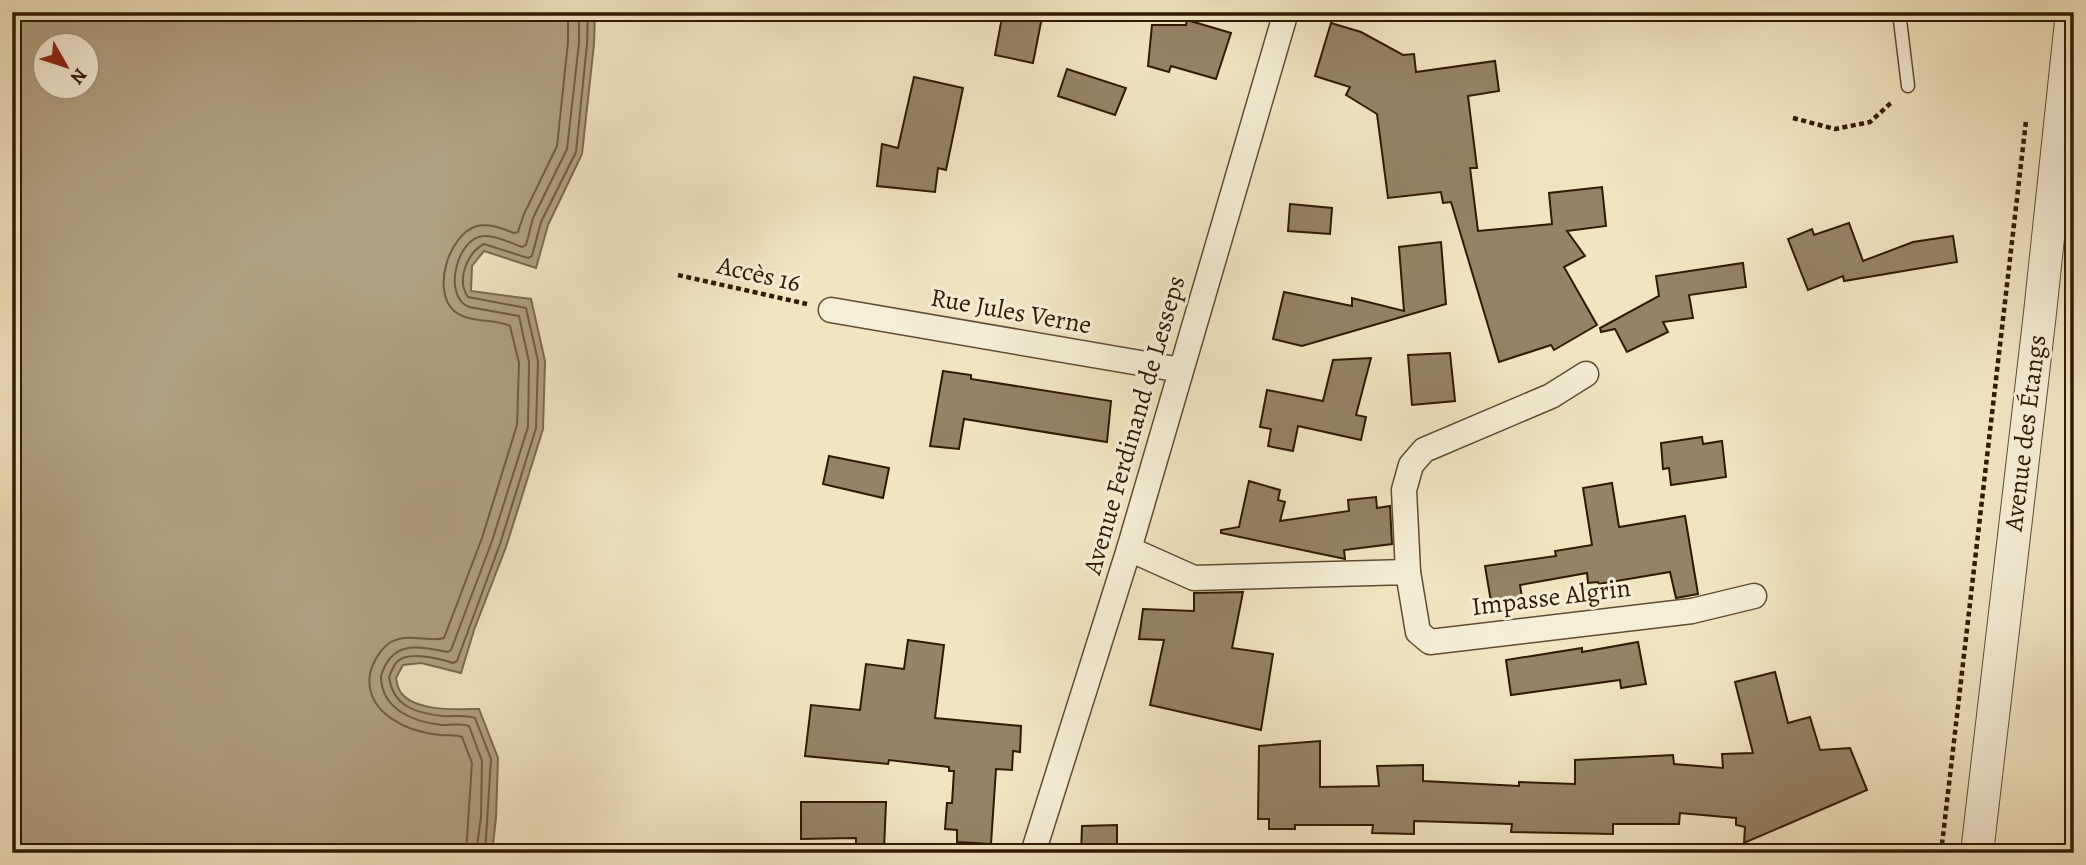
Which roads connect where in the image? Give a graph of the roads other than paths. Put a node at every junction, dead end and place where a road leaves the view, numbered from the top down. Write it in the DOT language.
graph roads {
  1 [pos="1286,12"];
  2 [pos="1899,12"];
  3 [pos="2072,12"];
  4 [pos="1908,86"];
  5 [pos="831,310"];
  6 [pos="1181,370"];
  7 [pos="1586,374"];
  8 [pos="1129,549"];
  9 [pos="1408,572"];
  10 [pos="1754,596"];
  11 [pos="1033,853"];
  12 [pos="1977,853"];
  1 -- 6 [label="street, Avenue Ferdinand de Lesseps"];
  2 -- 4 [label="lane"];
  3 -- 12 [label="street, Avenue des Étangs"];
  5 -- 6 [label="street, Rue Jules Verne"];
  6 -- 8 [label="street, Avenue Ferdinand de Lesseps"];
  7 -- 9 [label="street, Impasse Algrin"];
  8 -- 9 [label="street"];
  8 -- 11 [label="street, Avenue Ferdinand de Lesseps"];
  9 -- 10 [label="street, Impasse Algrin"];
}
